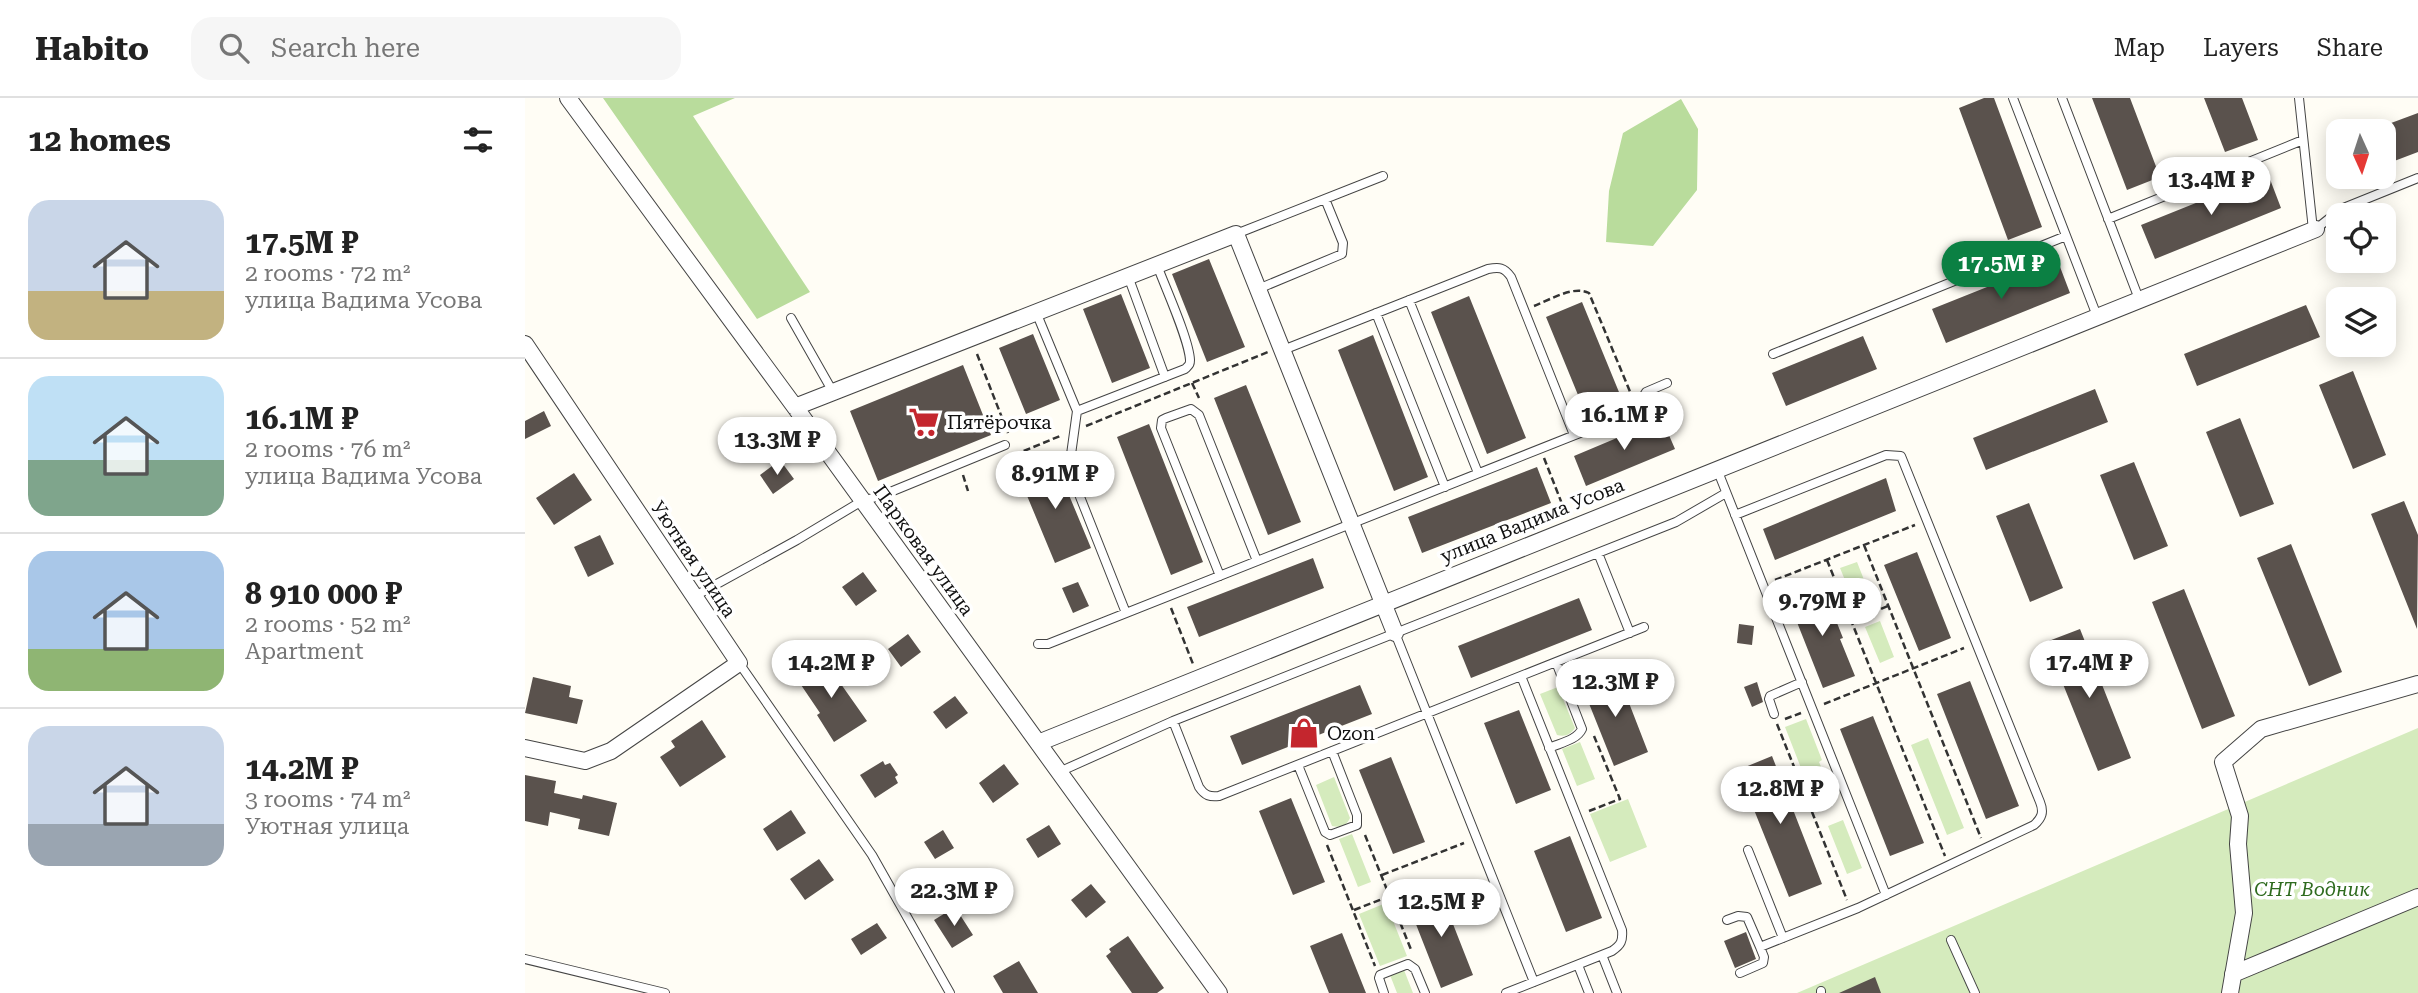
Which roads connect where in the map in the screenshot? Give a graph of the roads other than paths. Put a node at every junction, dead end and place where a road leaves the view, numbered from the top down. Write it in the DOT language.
graph roads {
  1 [pos="568,98"];
  2 [pos="2013,98"];
  3 [pos="2062,98"];
  4 [pos="2299,98"];
  5 [pos="2303,140"];
  6 [pos="1383,176"];
  7 [pos="2418,178"];
  8 [pos="1325,199"];
  9 [pos="2108,219"];
  10 [pos="2315,229"];
  11 [pos="1236,234"];
  12 [pos="2066,236"];
  13 [pos="1157,265"];
  14 [pos="1128,276"];
  15 [pos="1258,289"];
  16 [pos="2139,299"];
  17 [pos="1409,300"];
  18 [pos="1036,312"];
  19 [pos="1375,313"];
  20 [pos="2097,316"];
  21 [pos="791,318"];
  22 [pos="525,344"];
  23 [pos="1282,349"];
  24 [pos="1773,354"];
  25 [pos="1165,377"];
  26 [pos="1667,383"];
  27 [pos="834,392"];
  28 [pos="795,407"];
  29 [pos="1077,411"];
  30 [pos="1574,435"];
  31 [pos="1008,444"];
  32 [pos="1717,469"];
  33 [pos="1478,473"];
  34 [pos="1445,486"];
  35 [pos="1726,493"];
  36 [pos="862,501"];
  37 [pos="1735,515"];
  38 [pos="1352,523"];
  39 [pos="1598,552"];
  40 [pos="1257,561"];
  41 [pos="1220,576"];
  42 [pos="695,596"];
  43 [pos="1383,603"];
  44 [pos="1126,613"];
  45 [pos="1644,627"];
  46 [pos="1395,633"];
  47 [pos="1630,633"];
  48 [pos="1038,644"];
  49 [pos="1556,662"];
  50 [pos="739,663"];
  51 [pos="1521,676"];
  52 [pos="1802,682"];
  53 [pos="2418,684"];
  54 [pos="1427,713"];
  55 [pos="1774,714"];
  56 [pos="1173,721"];
  57 [pos="1038,743"];
  58 [pos="525,748"];
  59 [pos="1549,748"];
  60 [pos="1332,751"];
  61 [pos="1298,765"];
  62 [pos="1059,772"];
  63 [pos="1748,850"];
  64 [pos="1886,895"];
  65 [pos="2418,897"];
  66 [pos="1727,920"];
  67 [pos="1783,938"];
  68 [pos="1951,940"];
  69 [pos="1760,947"];
  70 [pos="1602,955"];
  71 [pos="525,959"];
  72 [pos="1578,964"];
  73 [pos="1740,974"];
  74 [pos="2233,974"];
  75 [pos="1534,982"];
  76 [pos="665,993"];
  77 [pos="950,993"];
  78 [pos="1219,993"];
  79 [pos="1384,993"];
  80 [pos="1425,993"];
  81 [pos="1506,993"];
  82 [pos="1589,993"];
  83 [pos="1617,993"];
  84 [pos="1975,993"];
  85 [pos="2230,993"];
  1 -- 28 [label="street, Парковая улица"];
  2 -- 12 [label="lane"];
  3 -- 9 [label="lane"];
  4 -- 5 [label="lane"];
  5 -- 9 [label="lane"];
  5 -- 10 [label="lane"];
  6 -- 8 [label="lane"];
  7 -- 10 [label="lane"];
  8 -- 11 [label="lane"];
  8 -- 15 [label="lane"];
  9 -- 16 [label="lane"];
  10 -- 16 [label="street, улица Вадима Усова"];
  11 -- 13 [label="street"];
  11 -- 15 [label="street"];
  12 -- 20 [label="lane"];
  12 -- 24 [label="lane"];
  13 -- 14 [label="street"];
  13 -- 25 [label="lane"];
  14 -- 18 [label="street"];
  14 -- 25 [label="lane"];
  15 -- 23 [label="street"];
  16 -- 20 [label="street, улица Вадима Усова"];
  17 -- 19 [label="lane"];
  17 -- 30 [label="lane"];
  17 -- 33 [label="lane"];
  18 -- 27 [label="street"];
  18 -- 29 [label="lane"];
  19 -- 23 [label="lane"];
  19 -- 34 [label="lane"];
  20 -- 32 [label="street, улица Вадима Усова"];
  21 -- 27 [label="lane"];
  22 -- 42 [label="street, Уютная улица"];
  23 -- 38 [label="street"];
  25 -- 29 [label="lane"];
  26 -- 30 [label="lane"];
  27 -- 28 [label="street"];
  28 -- 36 [label="street, Парковая улица"];
  29 -- 44 [label="lane"];
  30 -- 33 [label="lane"];
  31 -- 36 [label="lane"];
  32 -- 35 [label="lane"];
  32 -- 43 [label="street, улица Вадима Усова"];
  33 -- 34 [label="lane"];
  34 -- 38 [label="lane"];
  35 -- 37 [label="lane"];
  35 -- 39 [label="lane"];
  36 -- 42 [label="lane"];
  36 -- 57 [label="street, Парковая улица"];
  37 -- 52 [label="lane"];
  37 -- 64 [label="lane"];
  38 -- 40 [label="lane"];
  38 -- 43 [label="street"];
  39 -- 46 [label="lane"];
  39 -- 47 [label="lane"];
  40 -- 41 [label="lane"];
  40 -- 41 [label="lane"];
  41 -- 44 [label="lane"];
  42 -- 50 [label="street, Уютная улица"];
  43 -- 46 [label="street"];
  43 -- 57 [label="street, улица Вадима Усова"];
  44 -- 48 [label="lane"];
  45 -- 47 [label="lane"];
  46 -- 54 [label="lane"];
  46 -- 56 [label="lane"];
  47 -- 49 [label="lane"];
  49 -- 51 [label="lane"];
  49 -- 59 [label="lane"];
  50 -- 58 [label="street"];
  50 -- 77 [label="lane"];
  51 -- 54 [label="lane"];
  51 -- 59 [label="lane"];
  52 -- 55 [label="lane"];
  52 -- 64 [label="lane"];
  53 -- 74 [label="street"];
  54 -- 60 [label="lane"];
  54 -- 75 [label="lane"];
  56 -- 61 [label="lane"];
  56 -- 62 [label="lane"];
  57 -- 62 [label="street, Парковая улица"];
  59 -- 70 [label="lane"];
  60 -- 61 [label="lane"];
  60 -- 61 [label="lane"];
  62 -- 78 [label="street, Парковая улица"];
  63 -- 67 [label="lane"];
  64 -- 67 [label="lane"];
  65 -- 74 [label="street"];
  66 -- 69 [label="lane"];
  67 -- 69 [label="lane"];
  68 -- 84 [label="lane"];
  69 -- 73 [label="lane"];
  70 -- 72 [label="lane"];
  70 -- 83 [label="lane"];
  71 -- 76 [label="lane"];
  72 -- 75 [label="lane"];
  72 -- 82 [label="lane"];
  74 -- 85 [label="street"];
  75 -- 81 [label="lane"];
  79 -- 80 [label="lane"];
}
